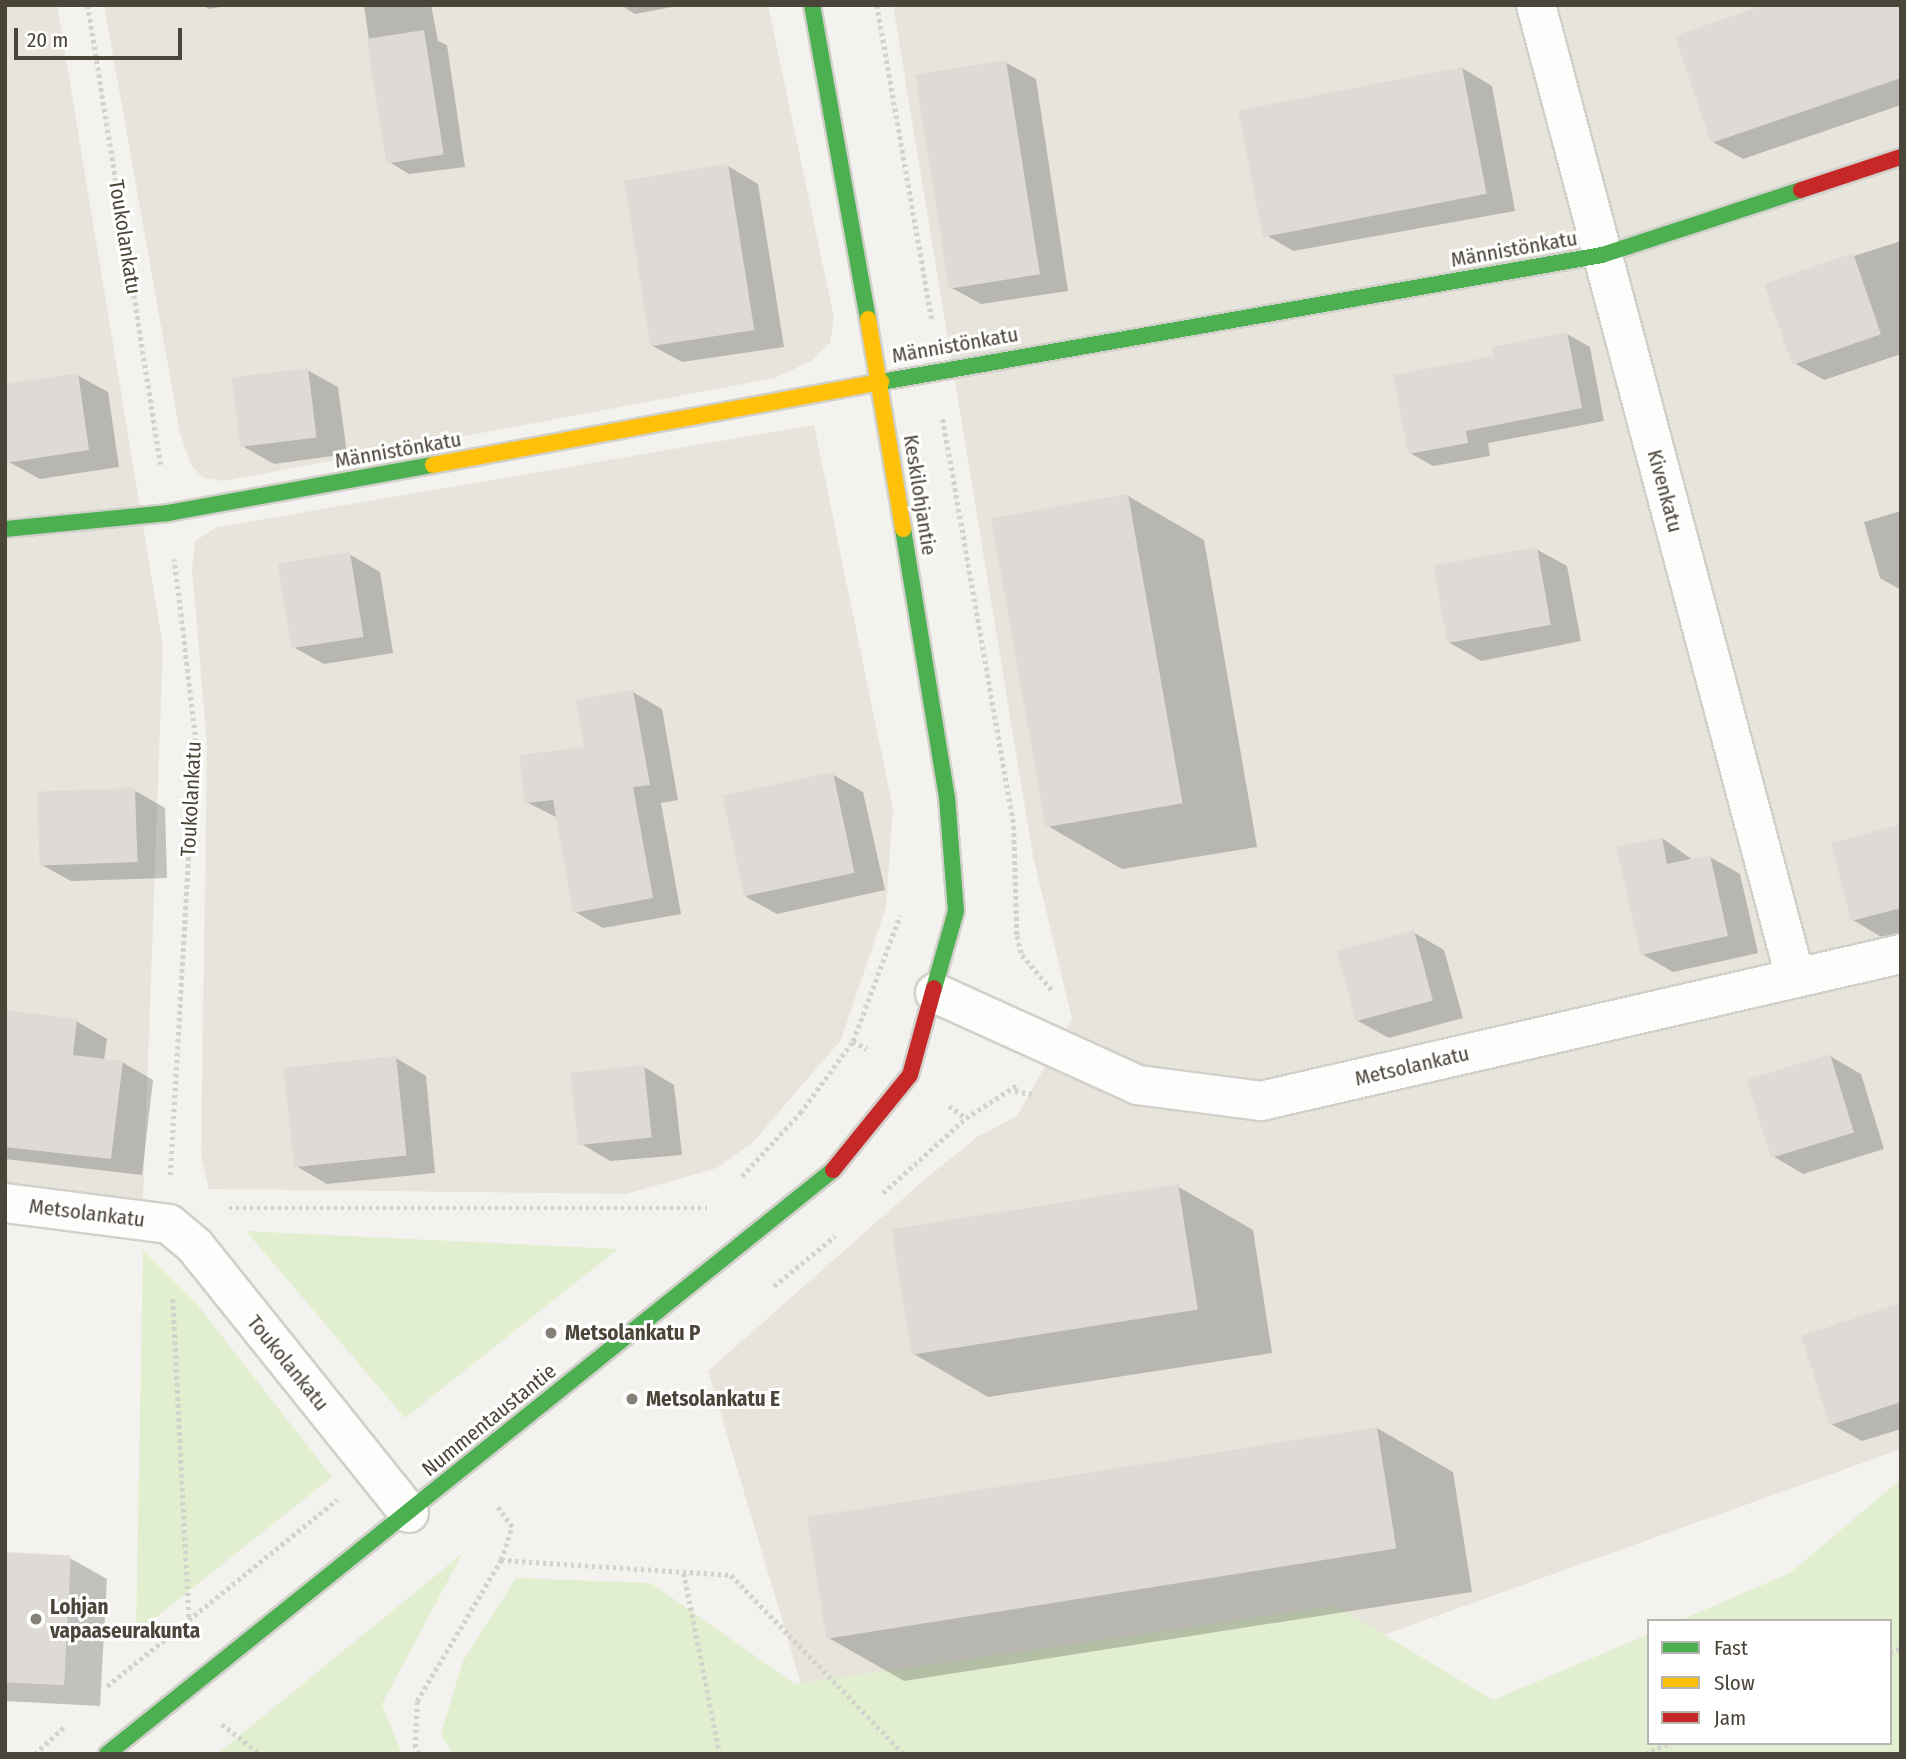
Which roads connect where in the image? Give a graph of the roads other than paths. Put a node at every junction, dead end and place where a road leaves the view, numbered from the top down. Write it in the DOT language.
graph roads {
  1 [pos="811,5"];
  2 [pos="1536,5"];
  3 [pos="1901,157"];
  4 [pos="1602,256"];
  5 [pos="879,380"];
  6 [pos="5,529"];
  7 [pos="1901,954"];
  8 [pos="1796,977"];
  9 [pos="935,993"];
  10 [pos="5,1203"];
  11 [pos="169,1214"];
  12 [pos="409,1513"];
  13 [pos="107,1754"];
  1 -- 5 [label="street, Keskilohjantie"];
  2 -- 4 [label="street, Kivenkatu"];
  3 -- 4 [label="street, Männistönkatu"];
  4 -- 5 [label="street, Männistönkatu"];
  4 -- 8 [label="street, Kivenkatu"];
  5 -- 6 [label="street, Männistönkatu"];
  5 -- 9 [label="street, Keskilohjantie"];
  7 -- 8 [label="street, Metsolankatu"];
  8 -- 9 [label="street, Metsolankatu"];
  9 -- 12 [label="street, Nummentaustantie"];
  10 -- 11 [label="street, Metsolankatu"];
  11 -- 12 [label="street, Toukolankatu"];
  12 -- 13 [label="street, Nummentaustantie"];
}
